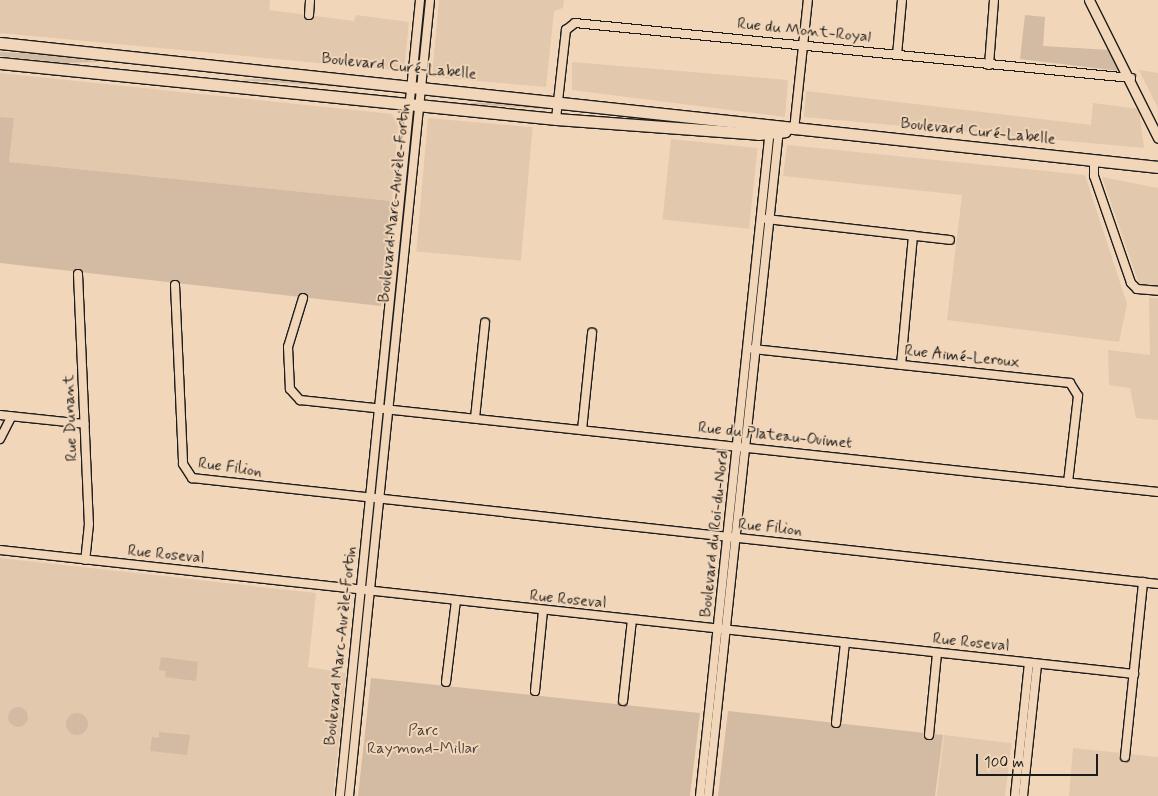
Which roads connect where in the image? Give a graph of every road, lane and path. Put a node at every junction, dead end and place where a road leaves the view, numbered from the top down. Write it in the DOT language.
graph roads {
  1 [pos="310,0"];
  2 [pos="420,0"];
  3 [pos="430,0"];
  4 [pos="808,0"];
  5 [pos="902,0"];
  6 [pos="994,0"];
  7 [pos="1089,0"];
  8 [pos="309,15"];
  9 [pos="0,43"];
  10 [pos="804,45"];
  11 [pos="897,55"];
  12 [pos="0,63"];
  13 [pos="989,65"];
  14 [pos="1131,78"];
  15 [pos="416,85"];
  16 [pos="558,101"];
  17 [pos="414,106"];
  18 [pos="556,119"];
  19 [pos="775,129"];
  20 [pos="794,130"];
  21 [pos="1158,138"];
  22 [pos="1094,160"];
  23 [pos="1158,167"];
  24 [pos="761,219"];
  25 [pos="771,220"];
  26 [pos="913,236"];
  27 [pos="950,240"];
  28 [pos="78,274"];
  29 [pos="175,284"];
  30 [pos="1158,291"];
  31 [pos="303,298"];
  32 [pos="485,323"];
  33 [pos="592,333"];
  34 [pos="753,349"];
  35 [pos="901,365"];
  36 [pos="379,408"];
  37 [pos="388,410"];
  38 [pos="0,415"];
  39 [pos="11,417"];
  40 [pos="474,418"];
  41 [pos="85,424"];
  42 [pos="582,430"];
  43 [pos="0,439"];
  44 [pos="742,447"];
  45 [pos="1068,482"];
  46 [pos="1158,492"];
  47 [pos="374,499"];
  48 [pos="732,538"];
  49 [pos="0,550"];
  50 [pos="85,560"];
  51 [pos="1143,582"];
  52 [pos="1158,584"];
  53 [pos="365,591"];
  54 [pos="456,601"];
  55 [pos="543,611"];
  56 [pos="632,620"];
  57 [pos="722,630"];
  58 [pos="845,644"];
  59 [pos="937,653"];
  60 [pos="1033,664"];
  61 [pos="1134,674"];
  62 [pos="446,682"];
  63 [pos="534,691"];
  64 [pos="623,701"];
  65 [pos="836,722"];
  66 [pos="929,735"];
  67 [pos="1125,758"];
  68 [pos="340,796"];
  69 [pos="349,796"];
  70 [pos="700,796"];
  71 [pos="708,796"];
  72 [pos="1015,796"];
  73 [pos="1023,796"];
  1 -- 8 [label="street"];
  2 -- 15 [label="street, Boulevard Marc-Aurèle-Fortin"];
  3 -- 15 [label="street, Boulevard Marc-Aurèle-Fortin"];
  4 -- 10 [label="street"];
  5 -- 11 [label="street"];
  6 -- 13 [label="street"];
  7 -- 14 [label="street"];
  9 -- 15 [label="main road, Boulevard Curé-Labelle"];
  10 -- 11 [label="street, Rue du Mont-Royal"];
  10 -- 16 [label="street, Rue du Mont-Royal"];
  10 -- 20 [label="street"];
  11 -- 13 [label="street, Rue du Mont-Royal"];
  12 -- 17 [label="main road, Boulevard Curé-Labelle"];
  13 -- 14 [label="street, Rue du Mont-Royal"];
  14 -- 21 [label="street"];
  15 -- 16 [label="main road, Boulevard Curé-Labelle"];
  15 -- 17 [label="street, Boulevard Marc-Aurèle-Fortin"];
  16 -- 18 [label="street, Rue du Mont-Royal"];
  16 -- 19 [label="main road, Boulevard Curé-Labelle"];
  17 -- 18 [label="main road, Boulevard Curé-Labelle"];
  17 -- 36 [label="street, Boulevard Marc-Aurèle-Fortin"];
  17 -- 37 [label="street, Boulevard Marc-Aurèle-Fortin"];
  18 -- 19 [label="main road, Boulevard Curé-Labelle"];
  19 -- 20 [label="main road, Boulevard Curé-Labelle"];
  19 -- 24 [label="street, Boulevard du Roi-du-Nord"];
  19 -- 25 [label="street, Boulevard du Roi-du-Nord"];
  20 -- 22 [label="main road, Boulevard Curé-Labelle"];
  22 -- 23 [label="main road, Boulevard Curé-Labelle"];
  22 -- 30 [label="street"];
  24 -- 25 [label="street"];
  24 -- 34 [label="street, Boulevard du Roi-du-Nord"];
  25 -- 26 [label="street"];
  25 -- 34 [label="street, Boulevard du Roi-du-Nord"];
  26 -- 27 [label="street"];
  26 -- 35 [label="street"];
  28 -- 41 [label="street, Rue Dunant"];
  29 -- 47 [label="street, Rue Filion"];
  31 -- 36 [label="street"];
  32 -- 40 [label="street"];
  33 -- 42 [label="street"];
  34 -- 35 [label="street, Rue Aimé-Leroux"];
  34 -- 44 [label="street, Boulevard du Roi-du-Nord"];
  35 -- 45 [label="street, Rue Aimé-Leroux"];
  36 -- 37 [label="street"];
  36 -- 47 [label="street, Boulevard Marc-Aurèle-Fortin"];
  37 -- 40 [label="street, Rue du Plateau-Ouimet"];
  37 -- 47 [label="street, Boulevard Marc-Aurèle-Fortin"];
  38 -- 39 [label="street"];
  39 -- 41 [label="street"];
  39 -- 43 [label="street"];
  40 -- 42 [label="street, Rue du Plateau-Ouimet"];
  41 -- 50 [label="street, Rue Dunant"];
  42 -- 44 [label="street, Rue du Plateau-Ouimet"];
  44 -- 45 [label="street, Rue du Plateau-Ouimet"];
  44 -- 48 [label="street, Boulevard du Roi-du-Nord"];
  45 -- 46 [label="street, Rue du Plateau-Ouimet"];
  47 -- 48 [label="street, Rue Filion"];
  47 -- 53 [label="street, Boulevard Marc-Aurèle-Fortin"];
  48 -- 51 [label="street, Rue Filion"];
  48 -- 57 [label="street, Boulevard du Roi-du-Nord"];
  49 -- 50 [label="street, Rue Roseval"];
  50 -- 53 [label="street, Rue Roseval"];
  51 -- 52 [label="street, Rue Filion"];
  51 -- 61 [label="street"];
  53 -- 54 [label="street, Rue Roseval"];
  53 -- 68 [label="street, Boulevard Marc-Aurèle-Fortin"];
  53 -- 69 [label="street, Boulevard Marc-Aurèle-Fortin"];
  54 -- 55 [label="street, Rue Roseval"];
  54 -- 62 [label="street"];
  55 -- 56 [label="street, Rue Roseval"];
  55 -- 63 [label="street"];
  56 -- 57 [label="street, Rue Roseval"];
  56 -- 64 [label="street"];
  57 -- 58 [label="street, Rue Roseval"];
  57 -- 70 [label="street, Boulevard du Roi-du-Nord"];
  57 -- 71 [label="street, Boulevard du Roi-du-Nord"];
  58 -- 59 [label="street, Rue Roseval"];
  58 -- 65 [label="street"];
  59 -- 60 [label="street, Rue Roseval"];
  59 -- 66 [label="street"];
  60 -- 61 [label="street, Rue Roseval"];
  60 -- 72 [label="street"];
  60 -- 73 [label="street"];
  61 -- 67 [label="street"];
}
